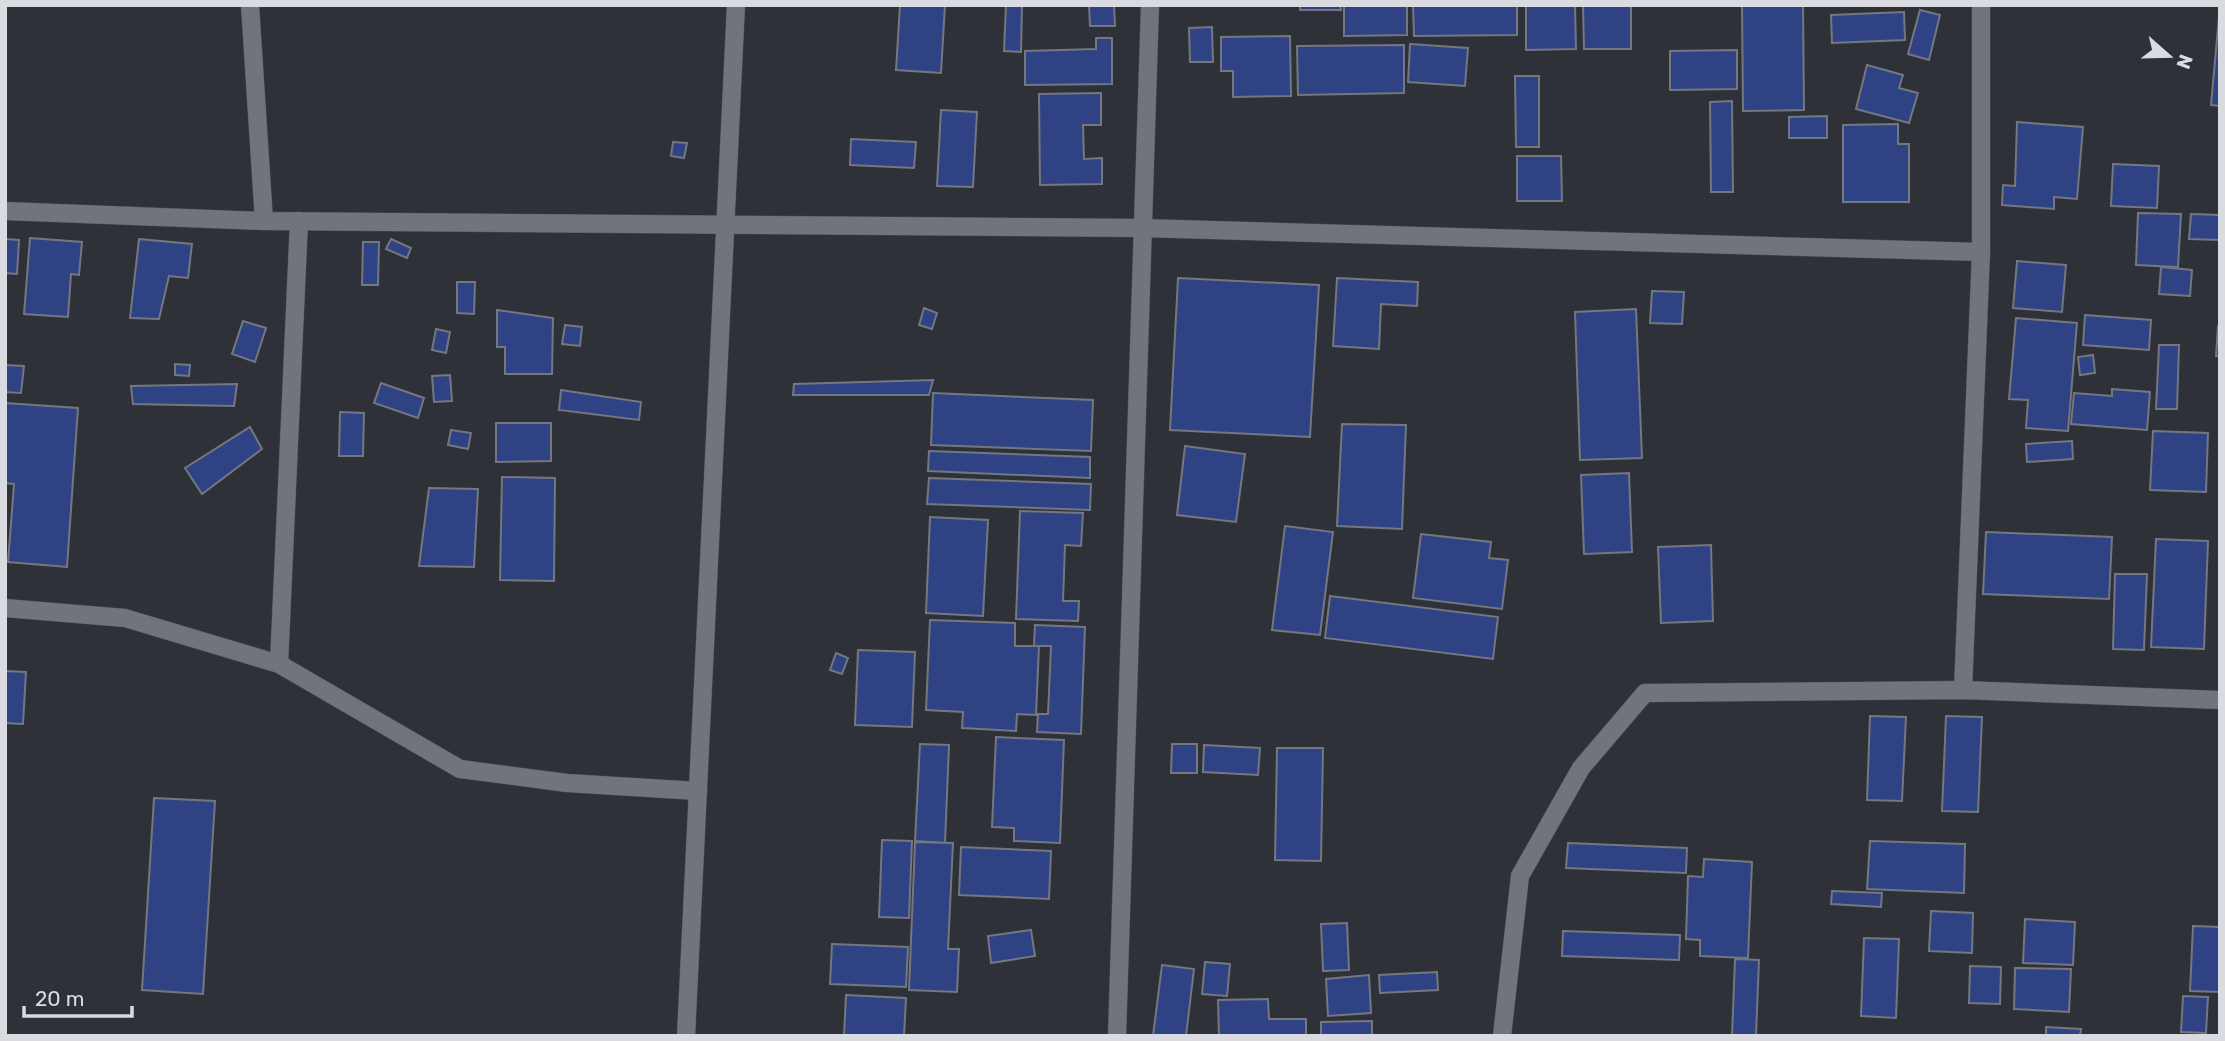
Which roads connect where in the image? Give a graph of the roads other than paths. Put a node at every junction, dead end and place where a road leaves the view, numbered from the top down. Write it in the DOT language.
graph roads {
  1 [pos="250,5"];
  2 [pos="736,5"];
  3 [pos="1150,5"];
  4 [pos="1981,5"];
  5 [pos="5,211"];
  6 [pos="264,221"];
  7 [pos="299,221"];
  8 [pos="725,224"];
  9 [pos="1142,228"];
  10 [pos="1981,252"];
  11 [pos="5,608"];
  12 [pos="279,664"];
  13 [pos="1963,690"];
  14 [pos="2220,700"];
  15 [pos="698,791"];
  16 [pos="686,1036"];
  17 [pos="1117,1036"];
  18 [pos="1502,1036"];
  1 -- 6 [label="street"];
  2 -- 8 [label="street"];
  3 -- 9 [label="street"];
  4 -- 10 [label="street"];
  5 -- 6 [label="street"];
  6 -- 7 [label="street"];
  7 -- 8 [label="street"];
  7 -- 12 [label="street"];
  8 -- 9 [label="street"];
  8 -- 15 [label="street"];
  9 -- 10 [label="street"];
  9 -- 17 [label="street"];
  10 -- 13 [label="street"];
  11 -- 12 [label="street"];
  12 -- 15 [label="street"];
  13 -- 14 [label="street"];
  13 -- 18 [label="street"];
  15 -- 16 [label="street"];
}
